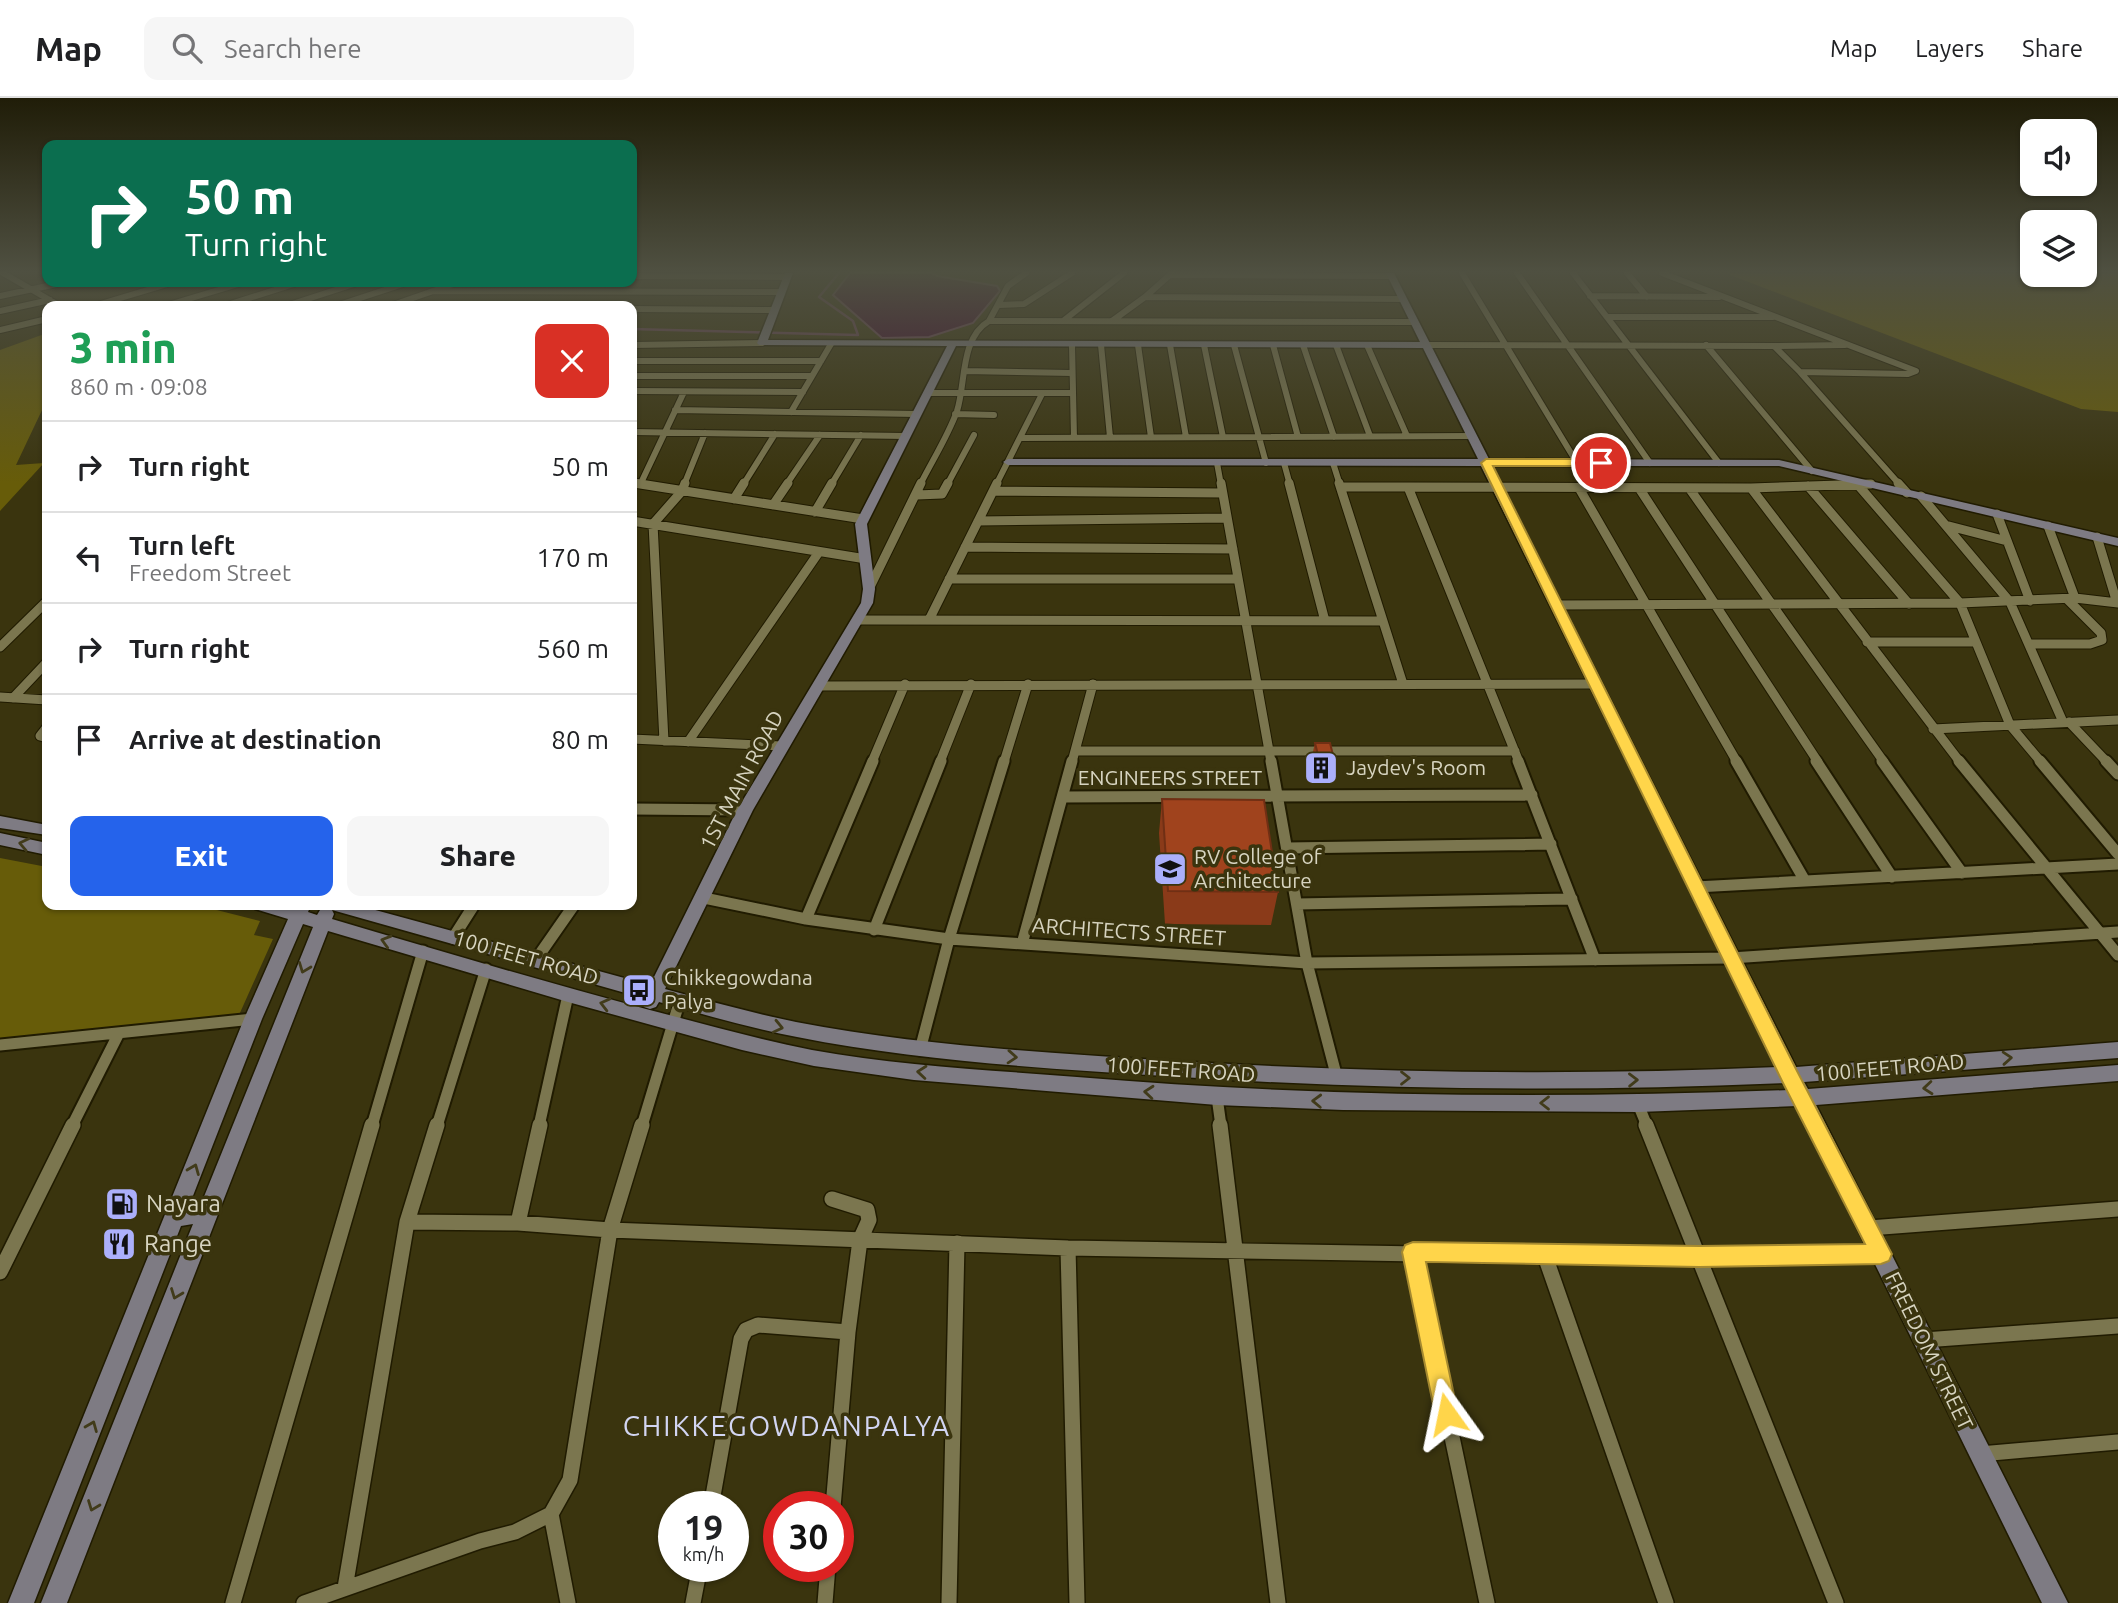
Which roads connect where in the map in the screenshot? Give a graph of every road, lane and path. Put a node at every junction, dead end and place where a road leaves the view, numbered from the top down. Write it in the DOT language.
graph roads {
  1 [pos="747,343"];
  2 [pos="778,343"];
  3 [pos="1848,343"];
  4 [pos="831,344"];
  5 [pos="637,345"];
  6 [pos="952,345"];
  7 [pos="970,345"];
  8 [pos="1072,345"];
  9 [pos="1101,345"];
  10 [pos="1138,345"];
  11 [pos="1170,345"];
  12 [pos="1204,345"];
  13 [pos="1234,345"];
  14 [pos="1273,345"];
  15 [pos="1303,345"];
  16 [pos="1336,345"];
  17 [pos="1367,345"];
  18 [pos="1427,345"];
  19 [pos="1508,345"];
  20 [pos="1568,345"];
  21 [pos="1630,345"];
  22 [pos="1706,345"];
  23 [pos="1853,345"];
  24 [pos="1774,346"];
  25 [pos="637,361"];
  26 [pos="821,361"];
  27 [pos="964,371"];
  28 [pos="1800,372"];
  29 [pos="1072,373"];
  30 [pos="637,376"];
  31 [pos="812,376"];
  32 [pos="637,391"];
  33 [pos="684,392"];
  34 [pos="803,392"];
  35 [pos="928,393"];
  36 [pos="962,393"];
  37 [pos="1073,393"];
  38 [pos="1042,394"];
  39 [pos="675,411"];
  40 [pos="791,412"];
  41 [pos="917,414"];
  42 [pos="955,414"];
  43 [pos="994,415"];
  44 [pos="637,432"];
  45 [pos="663,432"];
  46 [pos="705,433"];
  47 [pos="775,434"];
  48 [pos="820,435"];
  49 [pos="861,435"];
  50 [pos="974,435"];
  51 [pos="906,436"];
  52 [pos="1370,436"];
  53 [pos="1407,436"];
  54 [pos="1472,436"];
  55 [pos="1110,437"];
  56 [pos="1151,437"];
  57 [pos="1186,437"];
  58 [pos="1223,437"];
  59 [pos="1258,437"];
  60 [pos="1298,437"];
  61 [pos="1334,437"];
  62 [pos="1020,438"];
  63 [pos="1074,438"];
  64 [pos="1008,462"];
  65 [pos="1217,463"];
  66 [pos="1266,463"];
  67 [pos="1284,463"];
  68 [pos="1333,463"];
  69 [pos="1486,463"];
  70 [pos="1577,463"];
  71 [pos="1650,463"];
  72 [pos="1719,463"];
  73 [pos="1812,471"];
  74 [pos="637,482"];
  75 [pos="637,484"];
  76 [pos="1864,485"];
  77 [pos="1808,486"];
  78 [pos="1341,487"];
  79 [pos="1408,487"];
  80 [pos="1499,487"];
  81 [pos="1579,488"];
  82 [pos="1639,488"];
  83 [pos="1689,488"];
  84 [pos="1751,488"];
  85 [pos="682,491"];
  86 [pos="993,491"];
  87 [pos="1223,492"];
  88 [pos="1907,493"];
  89 [pos="917,495"];
  90 [pos="1922,496"];
  91 [pos="734,499"];
  92 [pos="773,505"];
  93 [pos="815,512"];
  94 [pos="1997,514"];
  95 [pos="863,519"];
  96 [pos="1227,519"];
  97 [pos="978,521"];
  98 [pos="637,522"];
  99 [pos="653,524"];
  100 [pos="1949,526"];
  101 [pos="2048,526"];
  102 [pos="2097,537"];
  103 [pos="2007,541"];
  104 [pos="2118,542"];
  105 [pos="965,547"];
  106 [pos="1233,549"];
  107 [pos="819,552"];
  108 [pos="866,559"];
  109 [pos="949,579"];
  110 [pos="1238,579"];
  111 [pos="869,589"];
  112 [pos="2071,598"];
  113 [pos="2030,601"];
  114 [pos="2010,602"];
  115 [pos="1960,603"];
  116 [pos="2117,603"];
  117 [pos="1717,604"];
  118 [pos="1838,604"];
  119 [pos="1909,604"];
  120 [pos="1558,605"];
  121 [pos="1645,605"];
  122 [pos="1770,605"];
  123 [pos="42,606"];
  124 [pos="859,620"];
  125 [pos="929,620"];
  126 [pos="1246,620"];
  127 [pos="1325,621"];
  128 [pos="1383,621"];
  129 [pos="1867,642"];
  130 [pos="1976,642"];
  131 [pos="2029,645"];
  132 [pos="0,647"];
  133 [pos="42,667"];
  134 [pos="905,684"];
  135 [pos="971,684"];
  136 [pos="1028,684"];
  137 [pos="1093,684"];
  138 [pos="1257,684"];
  139 [pos="1403,684"];
  140 [pos="1489,684"];
  141 [pos="1595,684"];
  142 [pos="818,686"];
  143 [pos="0,697"];
  144 [pos="13,698"];
  145 [pos="42,700"];
  146 [pos="2118,720"];
  147 [pos="2066,722"];
  148 [pos="2010,725"];
  149 [pos="1933,729"];
  150 [pos="637,739"];
  151 [pos="664,741"];
  152 [pos="688,742"];
  153 [pos="780,746"];
  154 [pos="1075,751"];
  155 [pos="1269,751"];
  156 [pos="1515,751"];
  157 [pos="2118,774"];
  158 [pos="1532,795"];
  159 [pos="1063,797"];
  160 [pos="1278,797"];
  161 [pos="637,809"];
  162 [pos="745,810"];
  163 [pos="0,822"];
  164 [pos="42,829"];
  165 [pos="0,839"];
  166 [pos="1551,844"];
  167 [pos="42,848"];
  168 [pos="1287,848"];
  169 [pos="2118,854"];
  170 [pos="2118,864"];
  171 [pos="2047,869"];
  172 [pos="1962,873"];
  173 [pos="1892,877"];
  174 [pos="1805,881"];
  175 [pos="1696,887"];
  176 [pos="704,898"];
  177 [pos="1572,899"];
  178 [pos="1297,904"];
  179 [pos="301,910"];
  180 [pos="329,910"];
  181 [pos="471,910"];
  182 [pos="571,910"];
  183 [pos="806,919"];
  184 [pos="874,930"];
  185 [pos="2118,932"];
  186 [pos="2100,933"];
  187 [pos="453,938"];
  188 [pos="949,939"];
  189 [pos="1022,944"];
  190 [pos="423,951"];
  191 [pos="2118,956"];
  192 [pos="1731,958"];
  193 [pos="1595,960"];
  194 [pos="535,961"];
  195 [pos="1307,963"];
  196 [pos="486,969"];
  197 [pos="655,993"];
  198 [pos="568,995"];
  199 [pos="680,1000"];
  200 [pos="644,1014"];
  201 [pos="253,1019"];
  202 [pos="674,1022"];
  203 [pos="119,1033"];
  204 [pos="0,1045"];
  205 [pos="920,1050"];
  206 [pos="2118,1050"];
  207 [pos="2118,1073"];
  208 [pos="1789,1075"];
  209 [pos="1337,1078"];
  210 [pos="1217,1097"];
  211 [pos="1801,1098"];
  212 [pos="1637,1104"];
  213 [pos="832,1199"];
  214 [pos="2118,1209"];
  215 [pos="208,1213"];
  216 [pos="174,1217"];
  217 [pos="407,1222"];
  218 [pos="518,1223"];
  219 [pos="1869,1228"];
  220 [pos="611,1230"];
  221 [pos="860,1240"];
  222 [pos="957,1243"];
  223 [pos="1068,1248"];
  224 [pos="1235,1249"];
  225 [pos="1413,1252"];
  226 [pos="1881,1254"];
  227 [pos="1545,1256"];
  228 [pos="1699,1257"];
  229 [pos="0,1272"];
  230 [pos="2118,1326"];
  231 [pos="848,1332"];
  232 [pos="1924,1340"];
  233 [pos="2118,1441"];
  234 [pos="1980,1454"];
  235 [pos="714,1491"];
  236 [pos="834,1491"];
  237 [pos="551,1514"];
  238 [pos="697,1582"];
  239 [pos="827,1582"];
  240 [pos="345,1588"];
  241 [pos="21,1603"];
  242 [pos="54,1603"];
  243 [pos="233,1603"];
  244 [pos="304,1603"];
  245 [pos="568,1603"];
  246 [pos="693,1603"];
  247 [pos="825,1603"];
  248 [pos="949,1603"];
  249 [pos="1077,1603"];
  250 [pos="1278,1603"];
  251 [pos="1487,1603"];
  252 [pos="1666,1603"];
  253 [pos="1836,1603"];
  254 [pos="2055,1603"];
  1 -- 5 [label="street"];
  2 -- 4 [label="street"];
  3 -- 23 [label="street"];
  4 -- 6 [label="street"];
  4 -- 26 [label="street"];
  6 -- 7 [label="street"];
  6 -- 35 [label="street"];
  7 -- 8 [label="street"];
  7 -- 27 [label="street"];
  8 -- 9 [label="street"];
  8 -- 29 [label="street"];
  9 -- 10 [label="street"];
  9 -- 55 [label="street"];
  10 -- 11 [label="street"];
  10 -- 56 [label="street"];
  11 -- 12 [label="street"];
  11 -- 57 [label="street"];
  12 -- 13 [label="street"];
  12 -- 58 [label="street"];
  13 -- 14 [label="street"];
  13 -- 59 [label="street"];
  14 -- 15 [label="street"];
  14 -- 60 [label="street"];
  15 -- 16 [label="street"];
  15 -- 61 [label="street"];
  16 -- 17 [label="street"];
  16 -- 52 [label="street"];
  17 -- 18 [label="street"];
  17 -- 53 [label="street"];
  18 -- 19 [label="street"];
  18 -- 54 [label="street, FREEDOM STREET"];
  19 -- 20 [label="street"];
  19 -- 70 [label="street"];
  20 -- 21 [label="street"];
  20 -- 71 [label="street"];
  21 -- 22 [label="street"];
  21 -- 72 [label="street"];
  22 -- 24 [label="street"];
  22 -- 73 [label="street"];
  23 -- 24 [label="street"];
  23 -- 28 [label="street"];
  24 -- 28 [label="street"];
  25 -- 26 [label="street"];
  26 -- 31 [label="street"];
  27 -- 29 [label="street"];
  27 -- 36 [label="street"];
  28 -- 88 [label="street"];
  29 -- 37 [label="street"];
  30 -- 31 [label="street"];
  31 -- 34 [label="street"];
  32 -- 33 [label="street"];
  33 -- 34 [label="street"];
  33 -- 39 [label="street"];
  34 -- 40 [label="street"];
  35 -- 36 [label="street"];
  35 -- 41 [label="street"];
  36 -- 38 [label="street"];
  36 -- 42 [label="street"];
  37 -- 38 [label="street"];
  37 -- 63 [label="street"];
  38 -- 62 [label="street"];
  39 -- 40 [label="street"];
  39 -- 45 [label="street"];
  40 -- 41 [label="street"];
  41 -- 51 [label="street"];
  42 -- 43 [label="street"];
  42 -- 89 [label="street"];
  44 -- 45 [label="street"];
  45 -- 46 [label="street"];
  45 -- 74 [label="street"];
  46 -- 47 [label="street"];
  46 -- 85 [label="street"];
  47 -- 48 [label="street"];
  47 -- 91 [label="street"];
  48 -- 49 [label="street"];
  48 -- 92 [label="street"];
  49 -- 51 [label="street"];
  49 -- 93 [label="street"];
  50 -- 89 [label="street"];
  51 -- 95 [label="street"];
  52 -- 53 [label="street"];
  52 -- 61 [label="street"];
  53 -- 54 [label="street"];
  54 -- 69 [label="street, FREEDOM STREET"];
  55 -- 56 [label="street"];
  55 -- 63 [label="street"];
  56 -- 57 [label="street"];
  57 -- 58 [label="street"];
  58 -- 59 [label="street"];
  59 -- 60 [label="street"];
  59 -- 66 [label="street"];
  60 -- 61 [label="street"];
  62 -- 63 [label="street"];
  62 -- 64 [label="street"];
  64 -- 65 [label="street"];
  64 -- 86 [label="street"];
  65 -- 66 [label="street"];
  65 -- 87 [label="street"];
  66 -- 67 [label="street"];
  67 -- 68 [label="street"];
  67 -- 127 [label="street"];
  68 -- 69 [label="street"];
  68 -- 78 [label="street"];
  69 -- 70 [label="street"];
  69 -- 80 [label="street, FREEDOM STREET"];
  70 -- 71 [label="street"];
  71 -- 72 [label="street"];
  72 -- 73 [label="street"];
  73 -- 76 [label="street"];
  75 -- 85 [label="street"];
  76 -- 77 [label="street"];
  76 -- 88 [label="street"];
  76 -- 115 [label="street"];
  77 -- 84 [label="street"];
  77 -- 119 [label="street"];
  78 -- 79 [label="street"];
  78 -- 128 [label="street"];
  79 -- 80 [label="street"];
  79 -- 140 [label="street"];
  80 -- 81 [label="street"];
  80 -- 120 [label="street, FREEDOM STREET"];
  81 -- 82 [label="street"];
  81 -- 121 [label="street"];
  82 -- 83 [label="street"];
  82 -- 117 [label="street"];
  83 -- 84 [label="street"];
  83 -- 122 [label="street"];
  84 -- 118 [label="street"];
  85 -- 91 [label="street"];
  85 -- 99 [label="street"];
  86 -- 87 [label="street"];
  86 -- 97 [label="street"];
  87 -- 96 [label="street"];
  88 -- 90 [label="street"];
  89 -- 111 [label="street"];
  90 -- 94 [label="street"];
  90 -- 100 [label="street"];
  91 -- 92 [label="street"];
  92 -- 93 [label="street"];
  93 -- 95 [label="street"];
  94 -- 101 [label="street"];
  94 -- 103 [label="street"];
  95 -- 108 [label="street"];
  96 -- 97 [label="street"];
  96 -- 106 [label="street"];
  97 -- 105 [label="street"];
  98 -- 99 [label="street"];
  99 -- 107 [label="street"];
  99 -- 151 [label="street"];
  100 -- 103 [label="street"];
  100 -- 114 [label="street"];
  101 -- 102 [label="street"];
  101 -- 112 [label="street"];
  102 -- 104 [label="street"];
  102 -- 116 [label="street"];
  103 -- 113 [label="street"];
  105 -- 106 [label="street"];
  105 -- 109 [label="street"];
  106 -- 110 [label="street"];
  107 -- 108 [label="street"];
  107 -- 152 [label="street"];
  108 -- 111 [label="street"];
  109 -- 110 [label="street"];
  109 -- 125 [label="street"];
  110 -- 126 [label="street"];
  111 -- 124 [label="street, 1ST MAIN ROAD"];
  112 -- 113 [label="street"];
  112 -- 116 [label="street"];
  112 -- 131 [label="street"];
  113 -- 114 [label="street"];
  114 -- 115 [label="street"];
  114 -- 131 [label="street"];
  115 -- 119 [label="street"];
  115 -- 130 [label="street"];
  117 -- 121 [label="street"];
  117 -- 122 [label="street"];
  117 -- 173 [label="street"];
  118 -- 119 [label="street"];
  118 -- 122 [label="street"];
  118 -- 129 [label="street"];
  120 -- 121 [label="street"];
  120 -- 141 [label="street, FREEDOM STREET"];
  121 -- 174 [label="street"];
  122 -- 172 [label="street"];
  123 -- 132 [label="street"];
  124 -- 125 [label="street"];
  124 -- 142 [label="street, 1ST MAIN ROAD"];
  125 -- 126 [label="street"];
  126 -- 127 [label="street"];
  126 -- 138 [label="street"];
  127 -- 128 [label="street"];
  128 -- 139 [label="street"];
  129 -- 130 [label="street"];
  129 -- 149 [label="street"];
  130 -- 148 [label="street"];
  131 -- 147 [label="street"];
  133 -- 144 [label="street"];
  134 -- 135 [label="street"];
  134 -- 142 [label="street"];
  134 -- 183 [label="street"];
  135 -- 136 [label="street"];
  135 -- 184 [label="street"];
  136 -- 137 [label="street"];
  136 -- 188 [label="street"];
  137 -- 138 [label="street"];
  137 -- 154 [label="street"];
  138 -- 139 [label="street"];
  138 -- 155 [label="street"];
  139 -- 140 [label="street"];
  140 -- 141 [label="street"];
  140 -- 156 [label="street"];
  141 -- 175 [label="street, FREEDOM STREET"];
  142 -- 153 [label="street, 1ST MAIN ROAD"];
  143 -- 144 [label="street"];
  144 -- 145 [label="street"];
  146 -- 147 [label="street"];
  147 -- 148 [label="street"];
  147 -- 157 [label="street"];
  148 -- 149 [label="street"];
  148 -- 169 [label="street"];
  149 -- 171 [label="street"];
  150 -- 151 [label="street"];
  151 -- 152 [label="street"];
  152 -- 153 [label="street"];
  153 -- 162 [label="street, 1ST MAIN ROAD"];
  154 -- 155 [label="street"];
  154 -- 159 [label="street"];
  155 -- 156 [label="street"];
  155 -- 160 [label="street"];
  156 -- 158 [label="street"];
  158 -- 160 [label="street, ENGINEERS STREET"];
  158 -- 166 [label="street"];
  159 -- 160 [label="street, ENGINEERS STREET"];
  159 -- 189 [label="street"];
  160 -- 168 [label="street"];
  161 -- 162 [label="street"];
  162 -- 176 [label="street, 1ST MAIN ROAD"];
  163 -- 164 [label="street"];
  167 -- 165 [label="street, one-way"];
  166 -- 168 [label="street"];
  166 -- 177 [label="street"];
  168 -- 178 [label="street"];
  170 -- 171 [label="street"];
  171 -- 172 [label="street"];
  171 -- 186 [label="street"];
  172 -- 173 [label="street"];
  173 -- 174 [label="street"];
  174 -- 175 [label="street"];
  175 -- 192 [label="street, FREEDOM STREET"];
  176 -- 183 [label="street, ARCHITECTS STREET"];
  176 -- 197 [label="street, 1ST MAIN ROAD"];
  177 -- 178 [label="street"];
  177 -- 193 [label="street"];
  178 -- 195 [label="street"];
  179 -- 180 [label="street, 100 FEET ROAD"];
  179 -- 201 [label="street"];
  180 -- 187 [label="street, 100 FEET ROAD"];
  190 -- 180 [label="street, 100 FEET ROAD, one-way"];
  180 -- 215 [label="street, one-way"];
  181 -- 187 [label="street"];
  182 -- 194 [label="street"];
  183 -- 184 [label="street, ARCHITECTS STREET"];
  184 -- 188 [label="street, ARCHITECTS STREET"];
  185 -- 186 [label="street, ARCHITECTS STREET"];
  186 -- 191 [label="street"];
  186 -- 192 [label="street, ARCHITECTS STREET"];
  187 -- 194 [label="street, 100 FEET ROAD"];
  188 -- 189 [label="street, ARCHITECTS STREET"];
  188 -- 205 [label="street"];
  189 -- 195 [label="street, ARCHITECTS STREET"];
  190 -- 196 [label="street, 100 FEET ROAD"];
  190 -- 243 [label="street"];
  192 -- 193 [label="street, ARCHITECTS STREET"];
  192 -- 208 [label="street, FREEDOM STREET"];
  193 -- 195 [label="street, ARCHITECTS STREET"];
  194 -- 197 [label="street, 100 FEET ROAD"];
  195 -- 209 [label="street"];
  196 -- 198 [label="street, 100 FEET ROAD"];
  196 -- 217 [label="street"];
  197 -- 199 [label="street, 100 FEET ROAD"];
  197 -- 200 [label="street, 1ST MAIN ROAD"];
  200 -- 198 [label="street, 100 FEET ROAD, one-way"];
  198 -- 218 [label="street"];
  199 -- 202 [label="street"];
  199 -- 205 [label="street, 100 FEET ROAD, one-way"];
  200 -- 202 [label="street, 100 FEET ROAD"];
  201 -- 203 [label="street"];
  216 -- 201 [label="street, one-way"];
  210 -- 202 [label="street, 100 FEET ROAD, one-way"];
  202 -- 220 [label="street"];
  203 -- 204 [label="street"];
  203 -- 229 [label="street"];
  205 -- 209 [label="street, 100 FEET ROAD, one-way"];
  208 -- 206 [label="street, 100 FEET ROAD, one-way"];
  207 -- 211 [label="street, 100 FEET ROAD, one-way"];
  209 -- 208 [label="street, 100 FEET ROAD, one-way"];
  208 -- 211 [label="street, FREEDOM STREET"];
  212 -- 210 [label="street, 100 FEET ROAD, one-way"];
  210 -- 224 [label="street"];
  211 -- 212 [label="street, 100 FEET ROAD"];
  211 -- 219 [label="street, FREEDOM STREET"];
  212 -- 228 [label="street"];
  213 -- 221 [label="street"];
  214 -- 219 [label="street"];
  215 -- 216 [label="street"];
  215 -- 242 [label="street, one-way"];
  241 -- 216 [label="street, one-way"];
  217 -- 218 [label="street"];
  217 -- 240 [label="street"];
  218 -- 220 [label="street"];
  219 -- 226 [label="street, FREEDOM STREET"];
  220 -- 221 [label="street"];
  220 -- 237 [label="street"];
  221 -- 222 [label="street"];
  221 -- 231 [label="street"];
  222 -- 223 [label="street"];
  222 -- 248 [label="street"];
  223 -- 224 [label="street"];
  223 -- 249 [label="street"];
  224 -- 225 [label="street"];
  224 -- 250 [label="street"];
  225 -- 227 [label="street"];
  225 -- 251 [label="street"];
  226 -- 228 [label="street"];
  226 -- 232 [label="street, FREEDOM STREET"];
  227 -- 228 [label="street"];
  227 -- 252 [label="street"];
  228 -- 253 [label="street"];
  230 -- 232 [label="street"];
  231 -- 235 [label="street"];
  231 -- 236 [label="street"];
  232 -- 234 [label="street, FREEDOM STREET"];
  233 -- 234 [label="street"];
  234 -- 254 [label="street, FREEDOM STREET"];
  237 -- 240 [label="street"];
  237 -- 245 [label="street"];
  238 -- 246 [label="street"];
  239 -- 247 [label="street"];
  240 -- 244 [label="street"];
}
